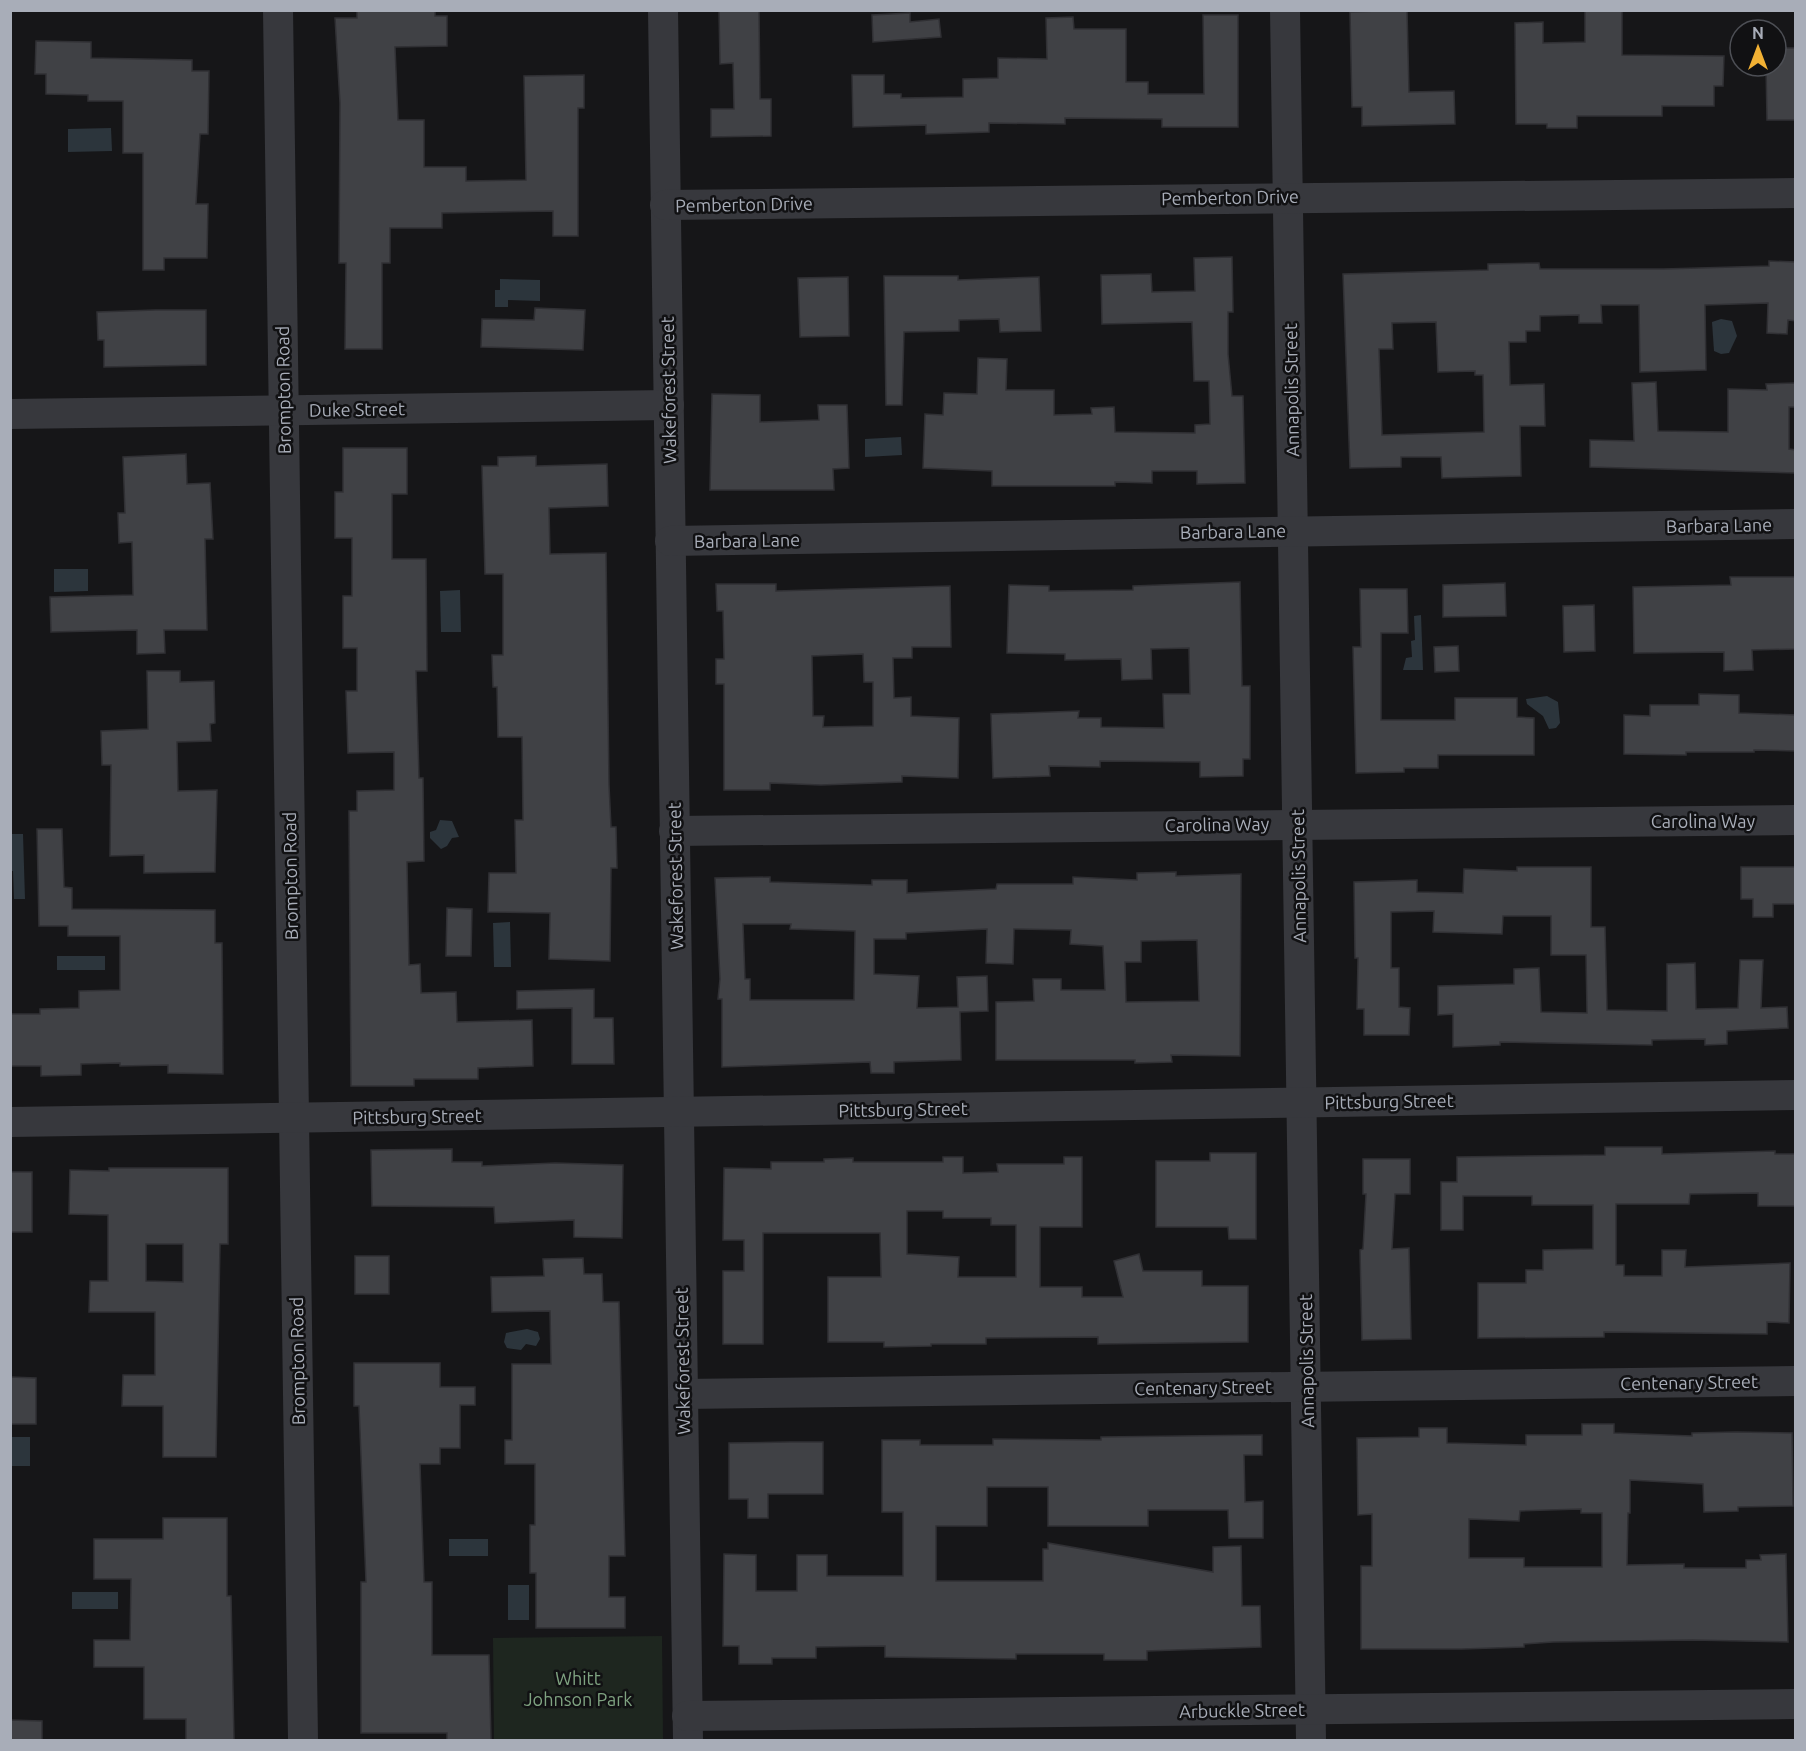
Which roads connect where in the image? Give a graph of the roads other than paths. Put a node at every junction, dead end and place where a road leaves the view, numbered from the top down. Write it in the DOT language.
graph roads {
  1 [pos="278,10"];
  2 [pos="663,10"];
  3 [pos="1285,10"];
  4 [pos="1796,193"];
  5 [pos="1288,196"];
  6 [pos="665,205"];
  7 [pos="669,405"];
  8 [pos="284,410"];
  9 [pos="10,414"];
  10 [pos="1796,524"];
  11 [pos="1293,530"];
  12 [pos="670,541"];
  13 [pos="1796,820"];
  14 [pos="1297,824"];
  15 [pos="674,831"];
  16 [pos="1796,1095"];
  17 [pos="1302,1103"];
  18 [pos="678,1112"];
  19 [pos="294,1117"];
  20 [pos="10,1122"];
  21 [pos="1796,1381"];
  22 [pos="1306,1386"];
  23 [pos="683,1394"];
  24 [pos="1796,1704"];
  25 [pos="1311,1710"];
  26 [pos="688,1728"];
  27 [pos="303,1740"];
  28 [pos="1311,1740"];
  1 -- 8 [label="street, Brompton Road"];
  2 -- 6 [label="street, Wakeforest Street"];
  3 -- 5 [label="street, Annapolis Street"];
  4 -- 5 [label="street, Pemberton Drive"];
  5 -- 6 [label="street, Pemberton Drive"];
  5 -- 11 [label="street, Annapolis Street"];
  6 -- 7 [label="street, Wakeforest Street"];
  7 -- 8 [label="street, Duke Street"];
  7 -- 12 [label="street, Wakeforest Street"];
  8 -- 9 [label="street, Duke Street"];
  8 -- 19 [label="street, Brompton Road"];
  10 -- 11 [label="street, Barbara Lane"];
  11 -- 12 [label="street, Barbara Lane"];
  11 -- 14 [label="street, Annapolis Street"];
  12 -- 15 [label="street, Wakeforest Street"];
  13 -- 14 [label="street, Carolina Way"];
  14 -- 15 [label="street, Carolina Way"];
  14 -- 17 [label="street, Annapolis Street"];
  15 -- 18 [label="street, Wakeforest Street"];
  16 -- 17 [label="street, Pittsburg Street"];
  17 -- 18 [label="street, Pittsburg Street"];
  17 -- 22 [label="street, Annapolis Street"];
  18 -- 19 [label="street, Pittsburg Street"];
  18 -- 23 [label="street, Wakeforest Street"];
  19 -- 20 [label="street, Pittsburg Street"];
  19 -- 27 [label="street, Brompton Road"];
  21 -- 22 [label="street, Centenary Street"];
  22 -- 23 [label="street, Centenary Street"];
  22 -- 25 [label="street, Annapolis Street"];
  23 -- 26 [label="street, Wakeforest Street"];
  24 -- 25 [label="street, Arbuckle Street"];
  25 -- 26 [label="street, Arbuckle Street"];
  25 -- 28 [label="street, Annapolis Street"];
}
